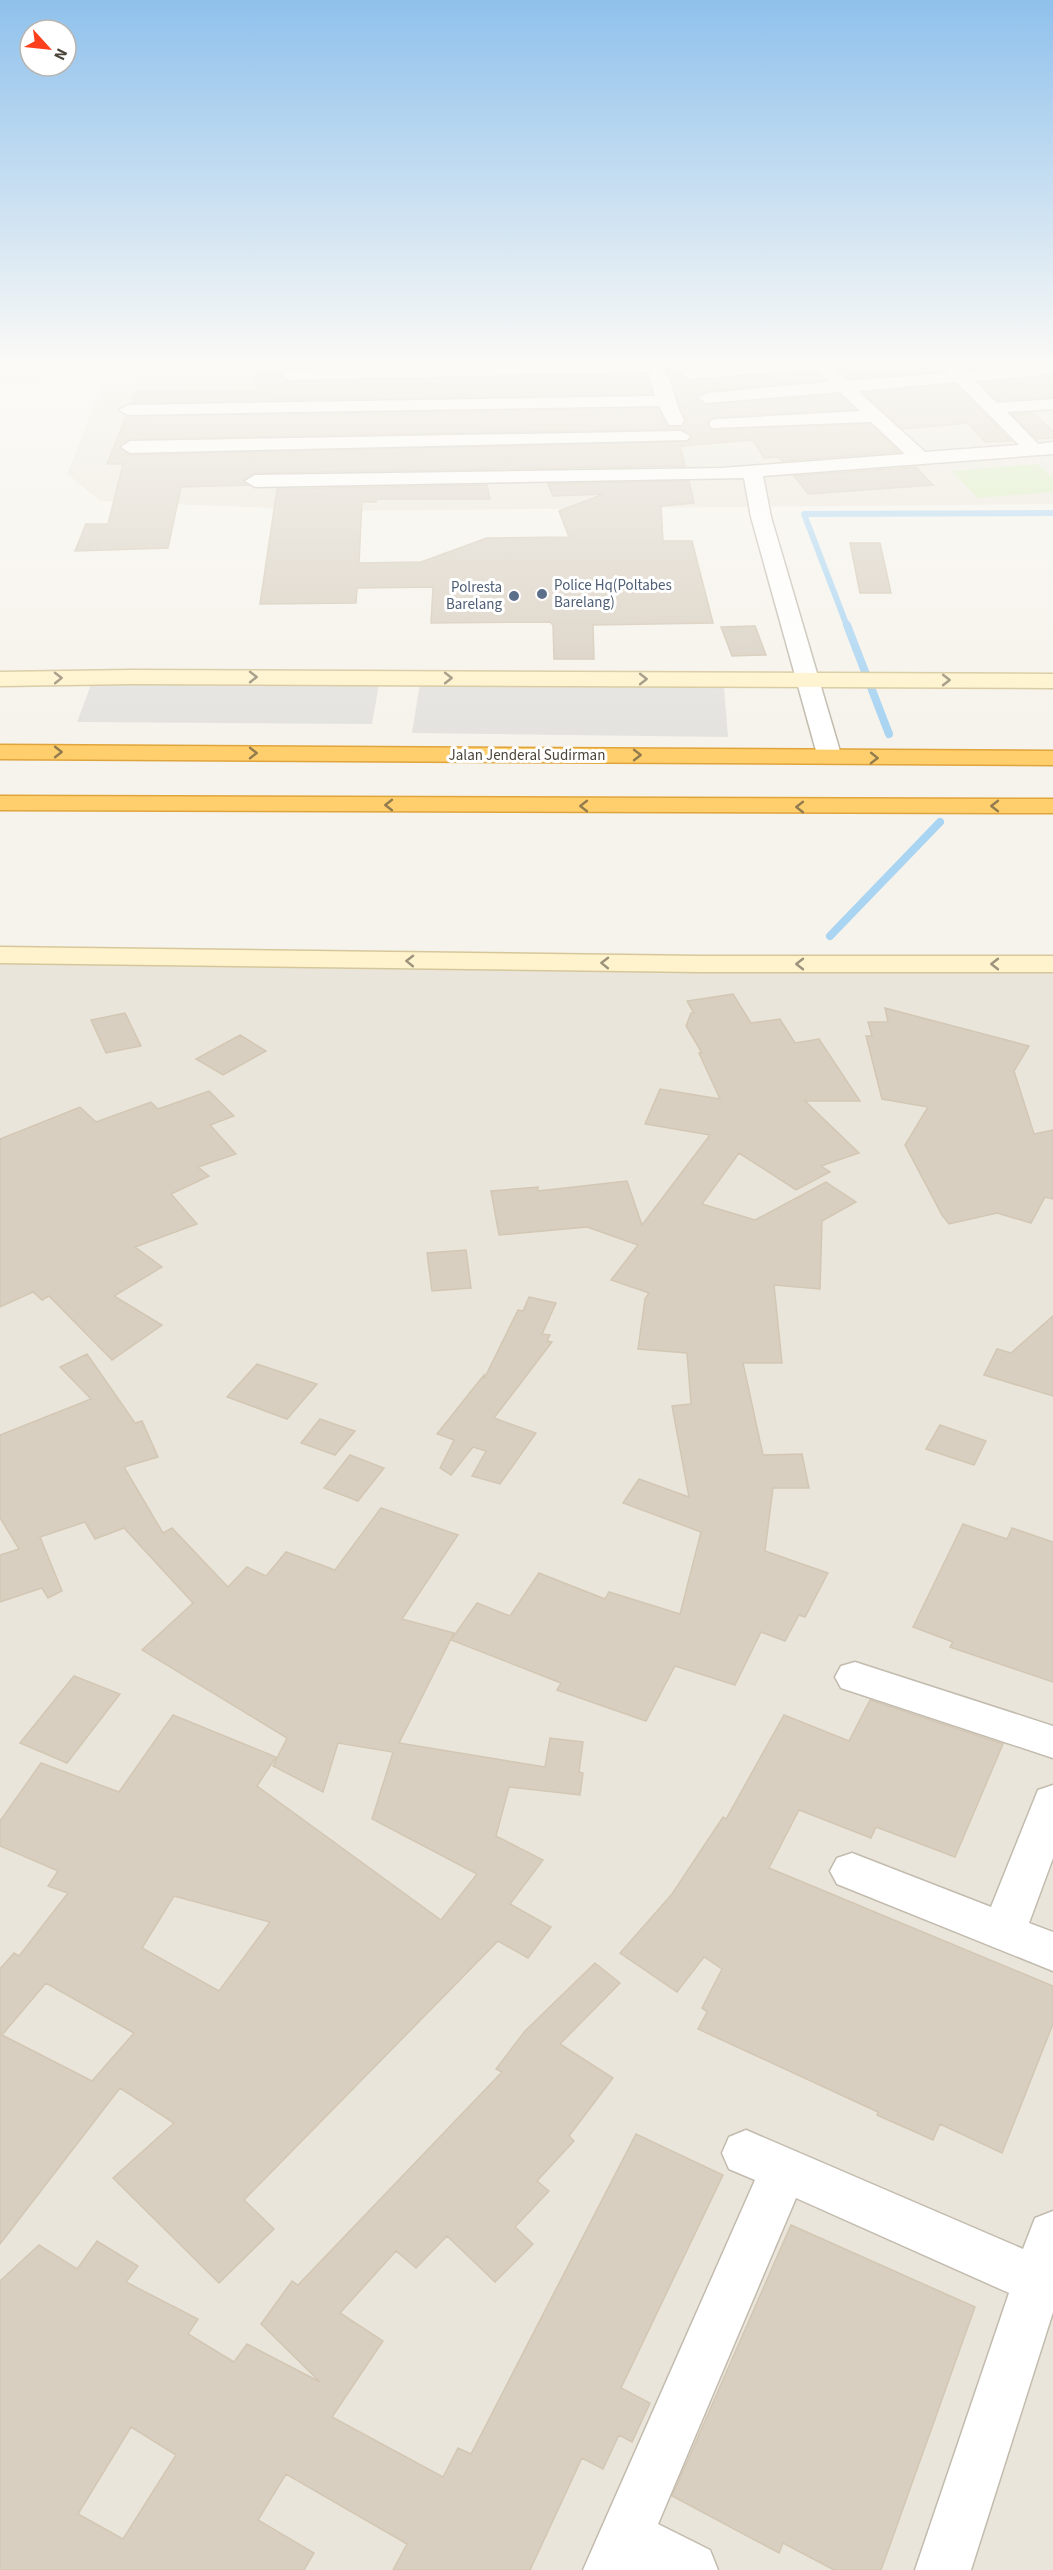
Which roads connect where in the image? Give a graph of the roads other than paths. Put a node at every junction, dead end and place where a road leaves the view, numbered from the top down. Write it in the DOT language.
graph roads {
  1 [pos="755,485"];
  2 [pos="809,678"];
  3 [pos="0,679"];
  4 [pos="1053,681"];
  5 [pos="0,752"];
  6 [pos="830,758"];
  7 [pos="1053,758"];
  8 [pos="0,803"];
  9 [pos="1053,806"];
  10 [pos="0,955"];
  11 [pos="1053,964"];
  12 [pos="855,1677"];
  13 [pos="1053,1742"];
  14 [pos="1053,1802"];
  15 [pos="852,1871"];
  16 [pos="1004,1933"];
  17 [pos="1053,1952"];
  18 [pos="1048,2268"];
  19 [pos="619,2553"];
  20 [pos="690,2570"];
  21 [pos="943,2570"];
  1 -- 2 [label="street"];
  3 -- 2 [label="street, one-way"];
  2 -- 4 [label="street, one-way"];
  2 -- 6 [label="street"];
  5 -- 6 [label="highway, Jalan Jenderal Sudirman, one-way"];
  6 -- 7 [label="highway, Jalan Jenderal Sudirman, one-way"];
  9 -- 8 [label="highway, one-way"];
  11 -- 10 [label="street, one-way"];
  12 -- 13 [label="street"];
  14 -- 16 [label="street"];
  15 -- 16 [label="street"];
  16 -- 17 [label="street"];
  18 -- 19 [label="street"];
  18 -- 21 [label="street"];
  19 -- 20 [label="street"];
}
